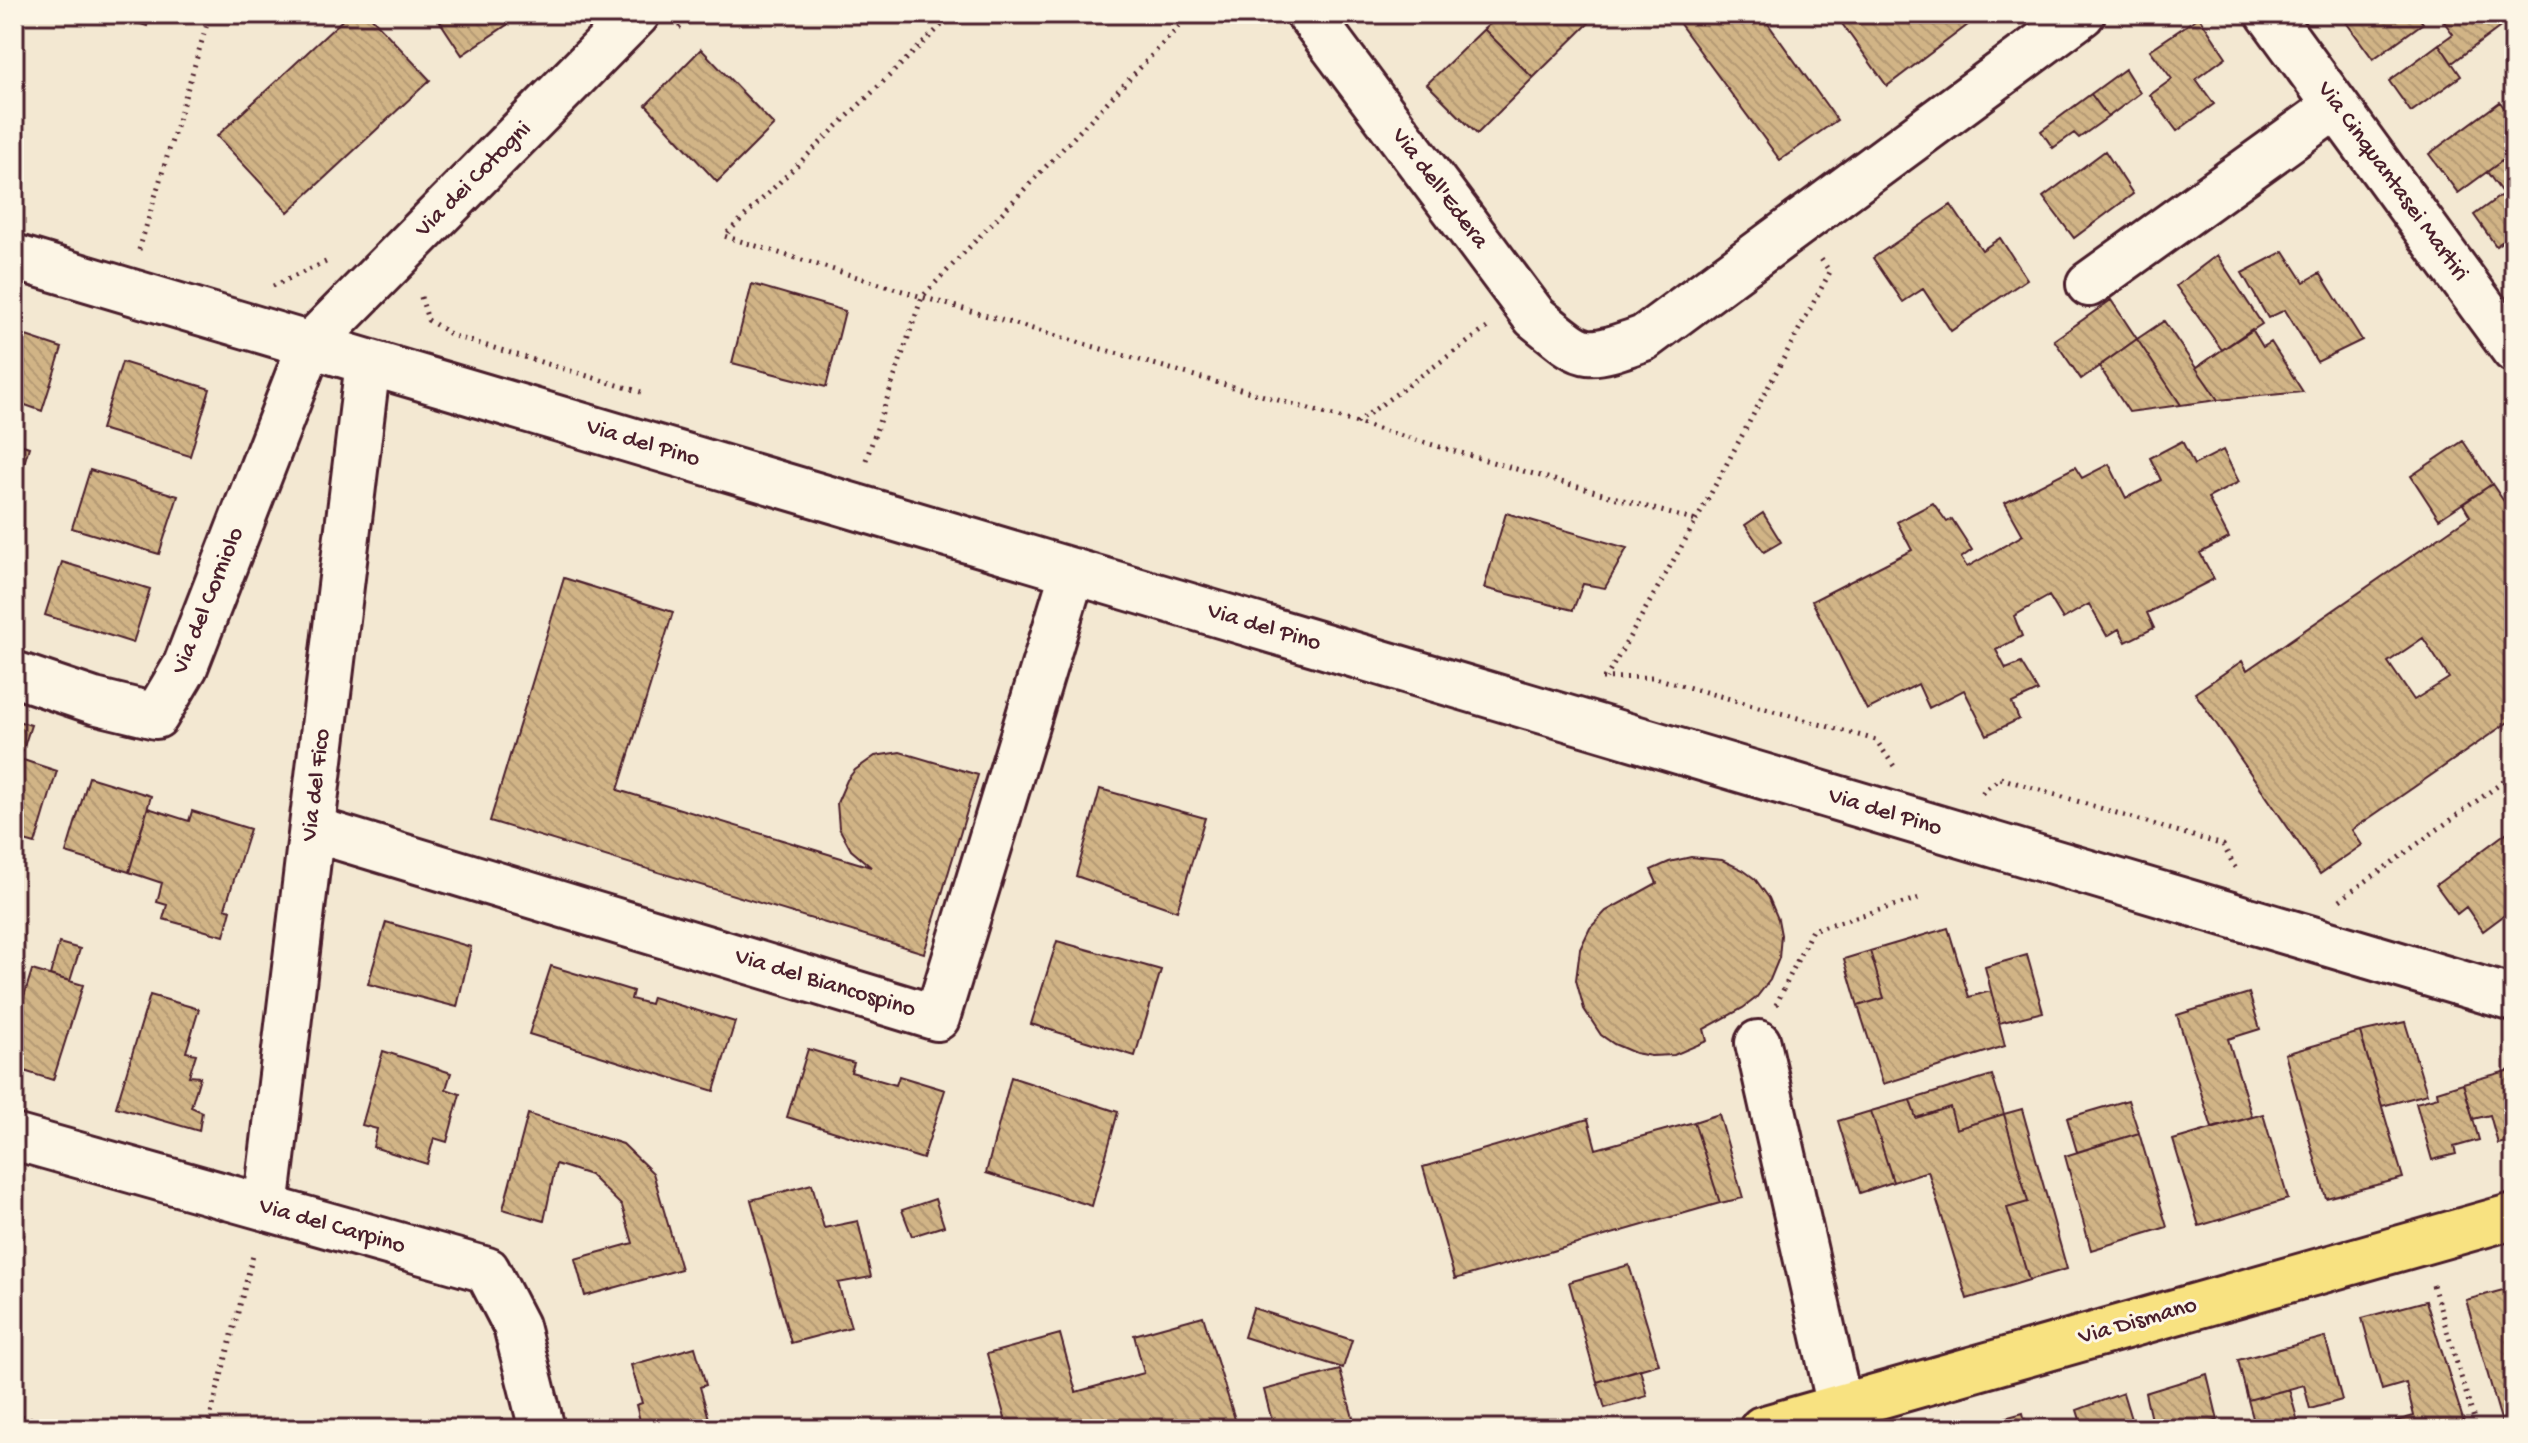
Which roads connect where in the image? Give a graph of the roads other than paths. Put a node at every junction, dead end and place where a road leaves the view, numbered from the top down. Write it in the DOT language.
graph roads {
  1 [pos="1309,14"];
  2 [pos="2082,14"];
  3 [pos="2269,14"];
  4 [pos="644,20"];
  5 [pos="2336,106"];
  6 [pos="14,257"];
  7 [pos="2089,284"];
  8 [pos="2506,320"];
  9 [pos="310,345"];
  10 [pos="368,362"];
  11 [pos="1073,571"];
  12 [pos="14,674"];
  13 [pos="312,829"];
  14 [pos="2514,999"];
  15 [pos="1758,1043"];
  16 [pos="14,1137"];
  17 [pos="266,1208"];
  18 [pos="2514,1216"];
  19 [pos="1840,1407"];
  20 [pos="542,1429"];
  21 [pos="1762,1429"];
  1 -- 2 [label="street, Via dell'Edera"];
  3 -- 5 [label="street, Via Cinquantasei Martiri"];
  4 -- 9 [label="street, Via dei Cotogni"];
  5 -- 7 [label="street"];
  5 -- 8 [label="street, Via Cinquantasei Martiri"];
  6 -- 9 [label="street, Via del Pino"];
  9 -- 10 [label="street, Via del Pino"];
  9 -- 12 [label="street, Via del Corniolo"];
  10 -- 11 [label="street, Via del Pino"];
  10 -- 13 [label="street, Via del Fico"];
  11 -- 13 [label="street, Via del Biancospino"];
  11 -- 14 [label="street, Via del Pino"];
  13 -- 17 [label="street, Via del Fico"];
  15 -- 19 [label="street"];
  16 -- 17 [label="street, Via del Carpino"];
  17 -- 20 [label="street, Via del Carpino"];
  18 -- 19 [label="main road, Via Dismano"];
  19 -- 21 [label="main road, Via Dismano"];
}
